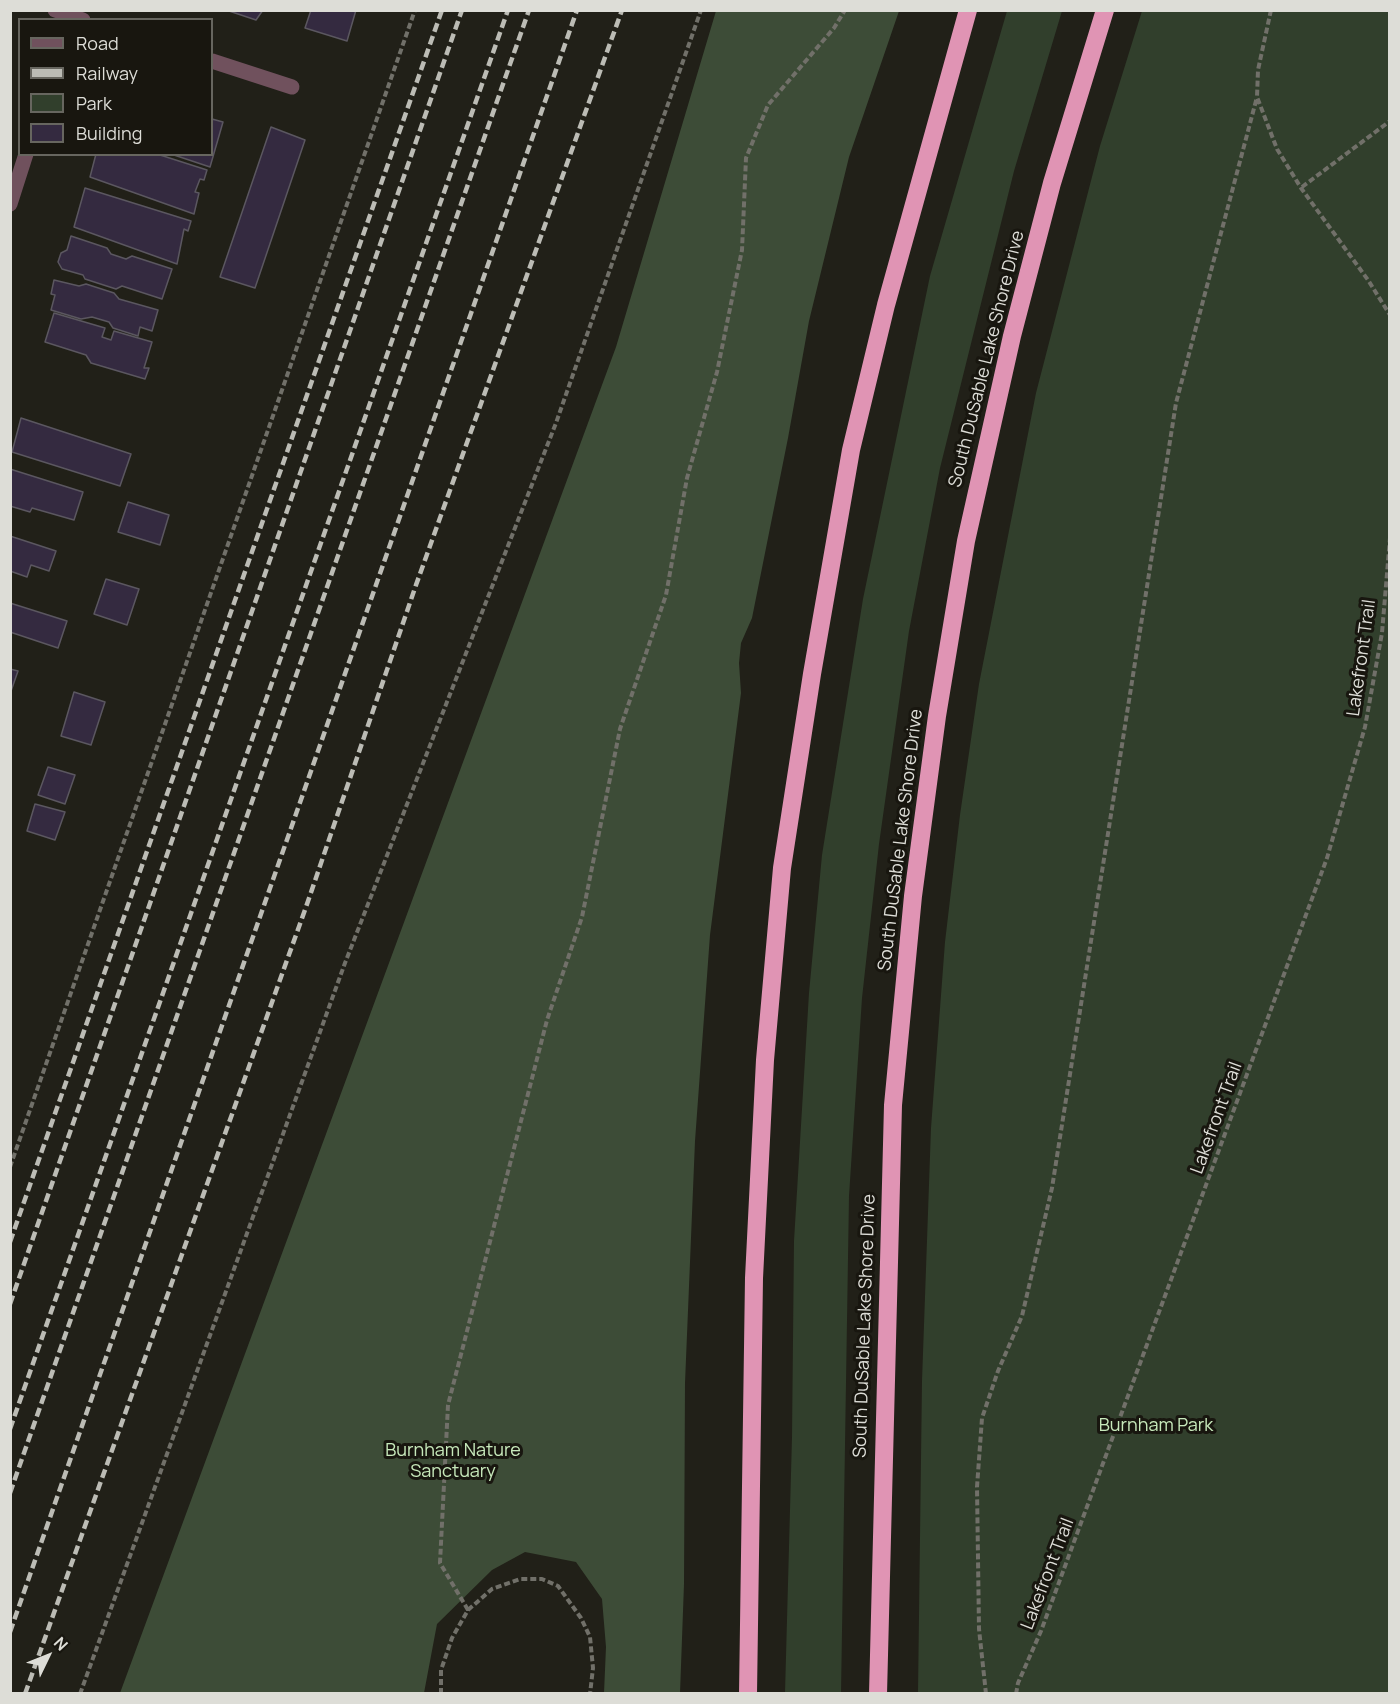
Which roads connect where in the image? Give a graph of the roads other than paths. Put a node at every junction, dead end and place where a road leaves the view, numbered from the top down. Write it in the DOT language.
graph roads {
  1 [pos="55,10"];
  2 [pos="968,10"];
  3 [pos="1105,10"];
  4 [pos="74,16"];
  5 [pos="213,61"];
  6 [pos="292,87"];
  7 [pos="25,156"];
  8 [pos="10,204"];
  9 [pos="748,1694"];
  10 [pos="878,1694"];
  1 -- 4 [label="street"];
  2 -- 9 [label="highway"];
  3 -- 10 [label="highway, South DuSable Lake Shore Drive"];
  5 -- 6 [label="street"];
  7 -- 8 [label="street"];
}
